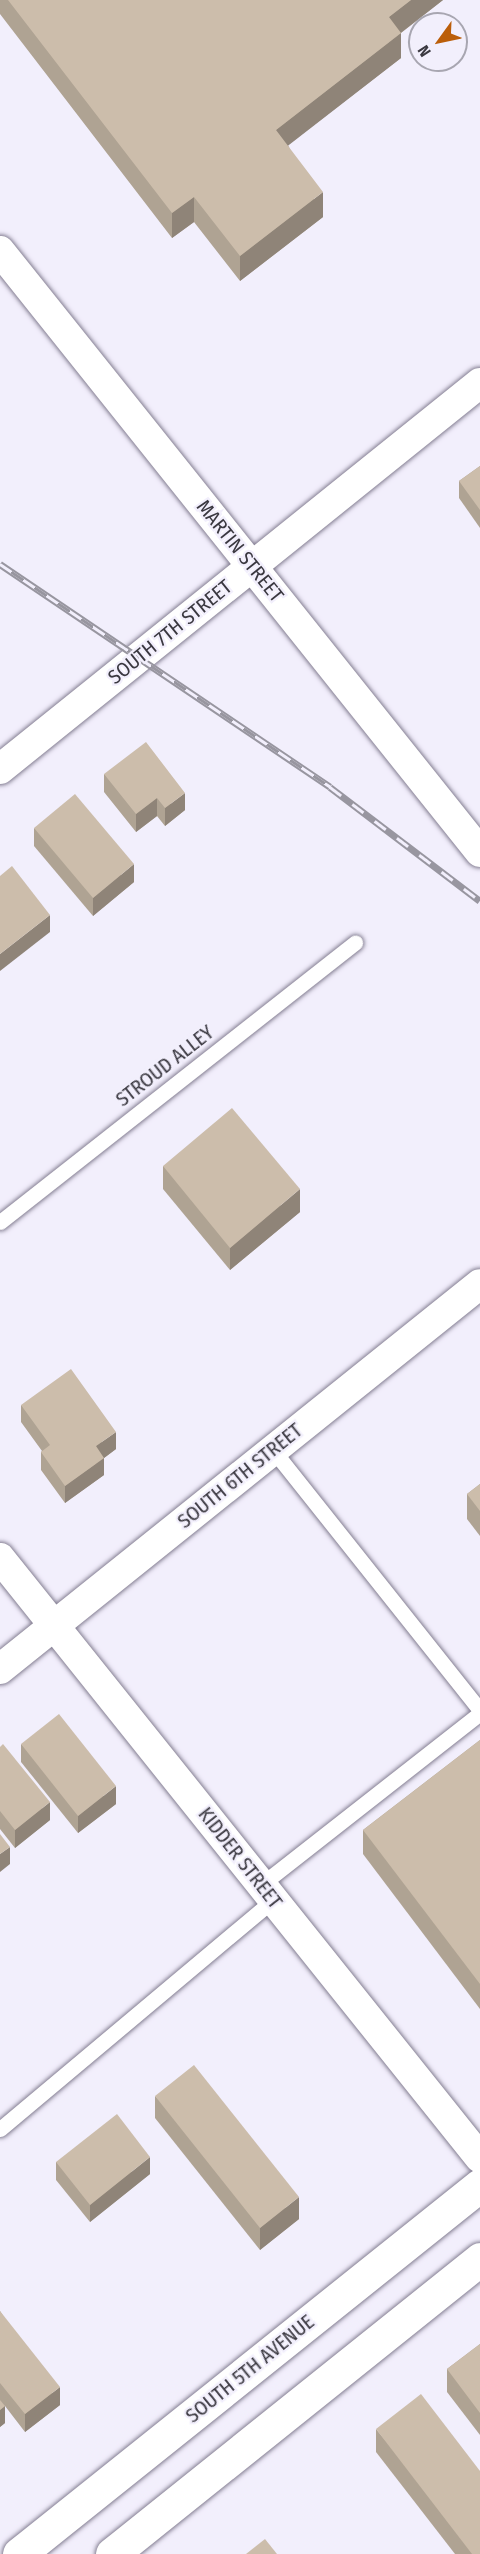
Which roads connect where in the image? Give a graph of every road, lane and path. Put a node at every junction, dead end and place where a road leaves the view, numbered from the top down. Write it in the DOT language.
graph roads {
  1 [pos="0,251"];
  2 [pos="480,383"];
  3 [pos="251,566"];
  4 [pos="0,769"];
  5 [pos="478,844"];
  6 [pos="356,943"];
  7 [pos="0,1222"];
  8 [pos="480,1284"];
  9 [pos="273,1450"];
  10 [pos="0,1558"];
  11 [pos="54,1625"];
  12 [pos="0,1669"];
  13 [pos="480,1711"];
  14 [pos="268,1892"];
  15 [pos="0,2129"];
  16 [pos="480,2158"];
  17 [pos="480,2185"];
  18 [pos="480,2259"];
  19 [pos="19,2554"];
  20 [pos="112,2554"];
  1 -- 3 [label="street, MARTIN STREET"];
  2 -- 3 [label="street, SOUTH 7TH STREET"];
  3 -- 4 [label="street, SOUTH 7TH STREET"];
  3 -- 5 [label="street, MARTIN STREET"];
  6 -- 7 [label="lane, STROUD ALLEY"];
  8 -- 9 [label="street, SOUTH 6TH STREET"];
  9 -- 11 [label="street, SOUTH 6TH STREET"];
  9 -- 13 [label="lane"];
  10 -- 11 [label="street, KIDDER STREET"];
  11 -- 12 [label="street, SOUTH 6TH STREET"];
  11 -- 14 [label="street, KIDDER STREET"];
  13 -- 14 [label="lane"];
  14 -- 15 [label="lane"];
  14 -- 16 [label="street, KIDDER STREET"];
  17 -- 19 [label="street, SOUTH 5TH AVENUE"];
  18 -- 20 [label="street"];
}
